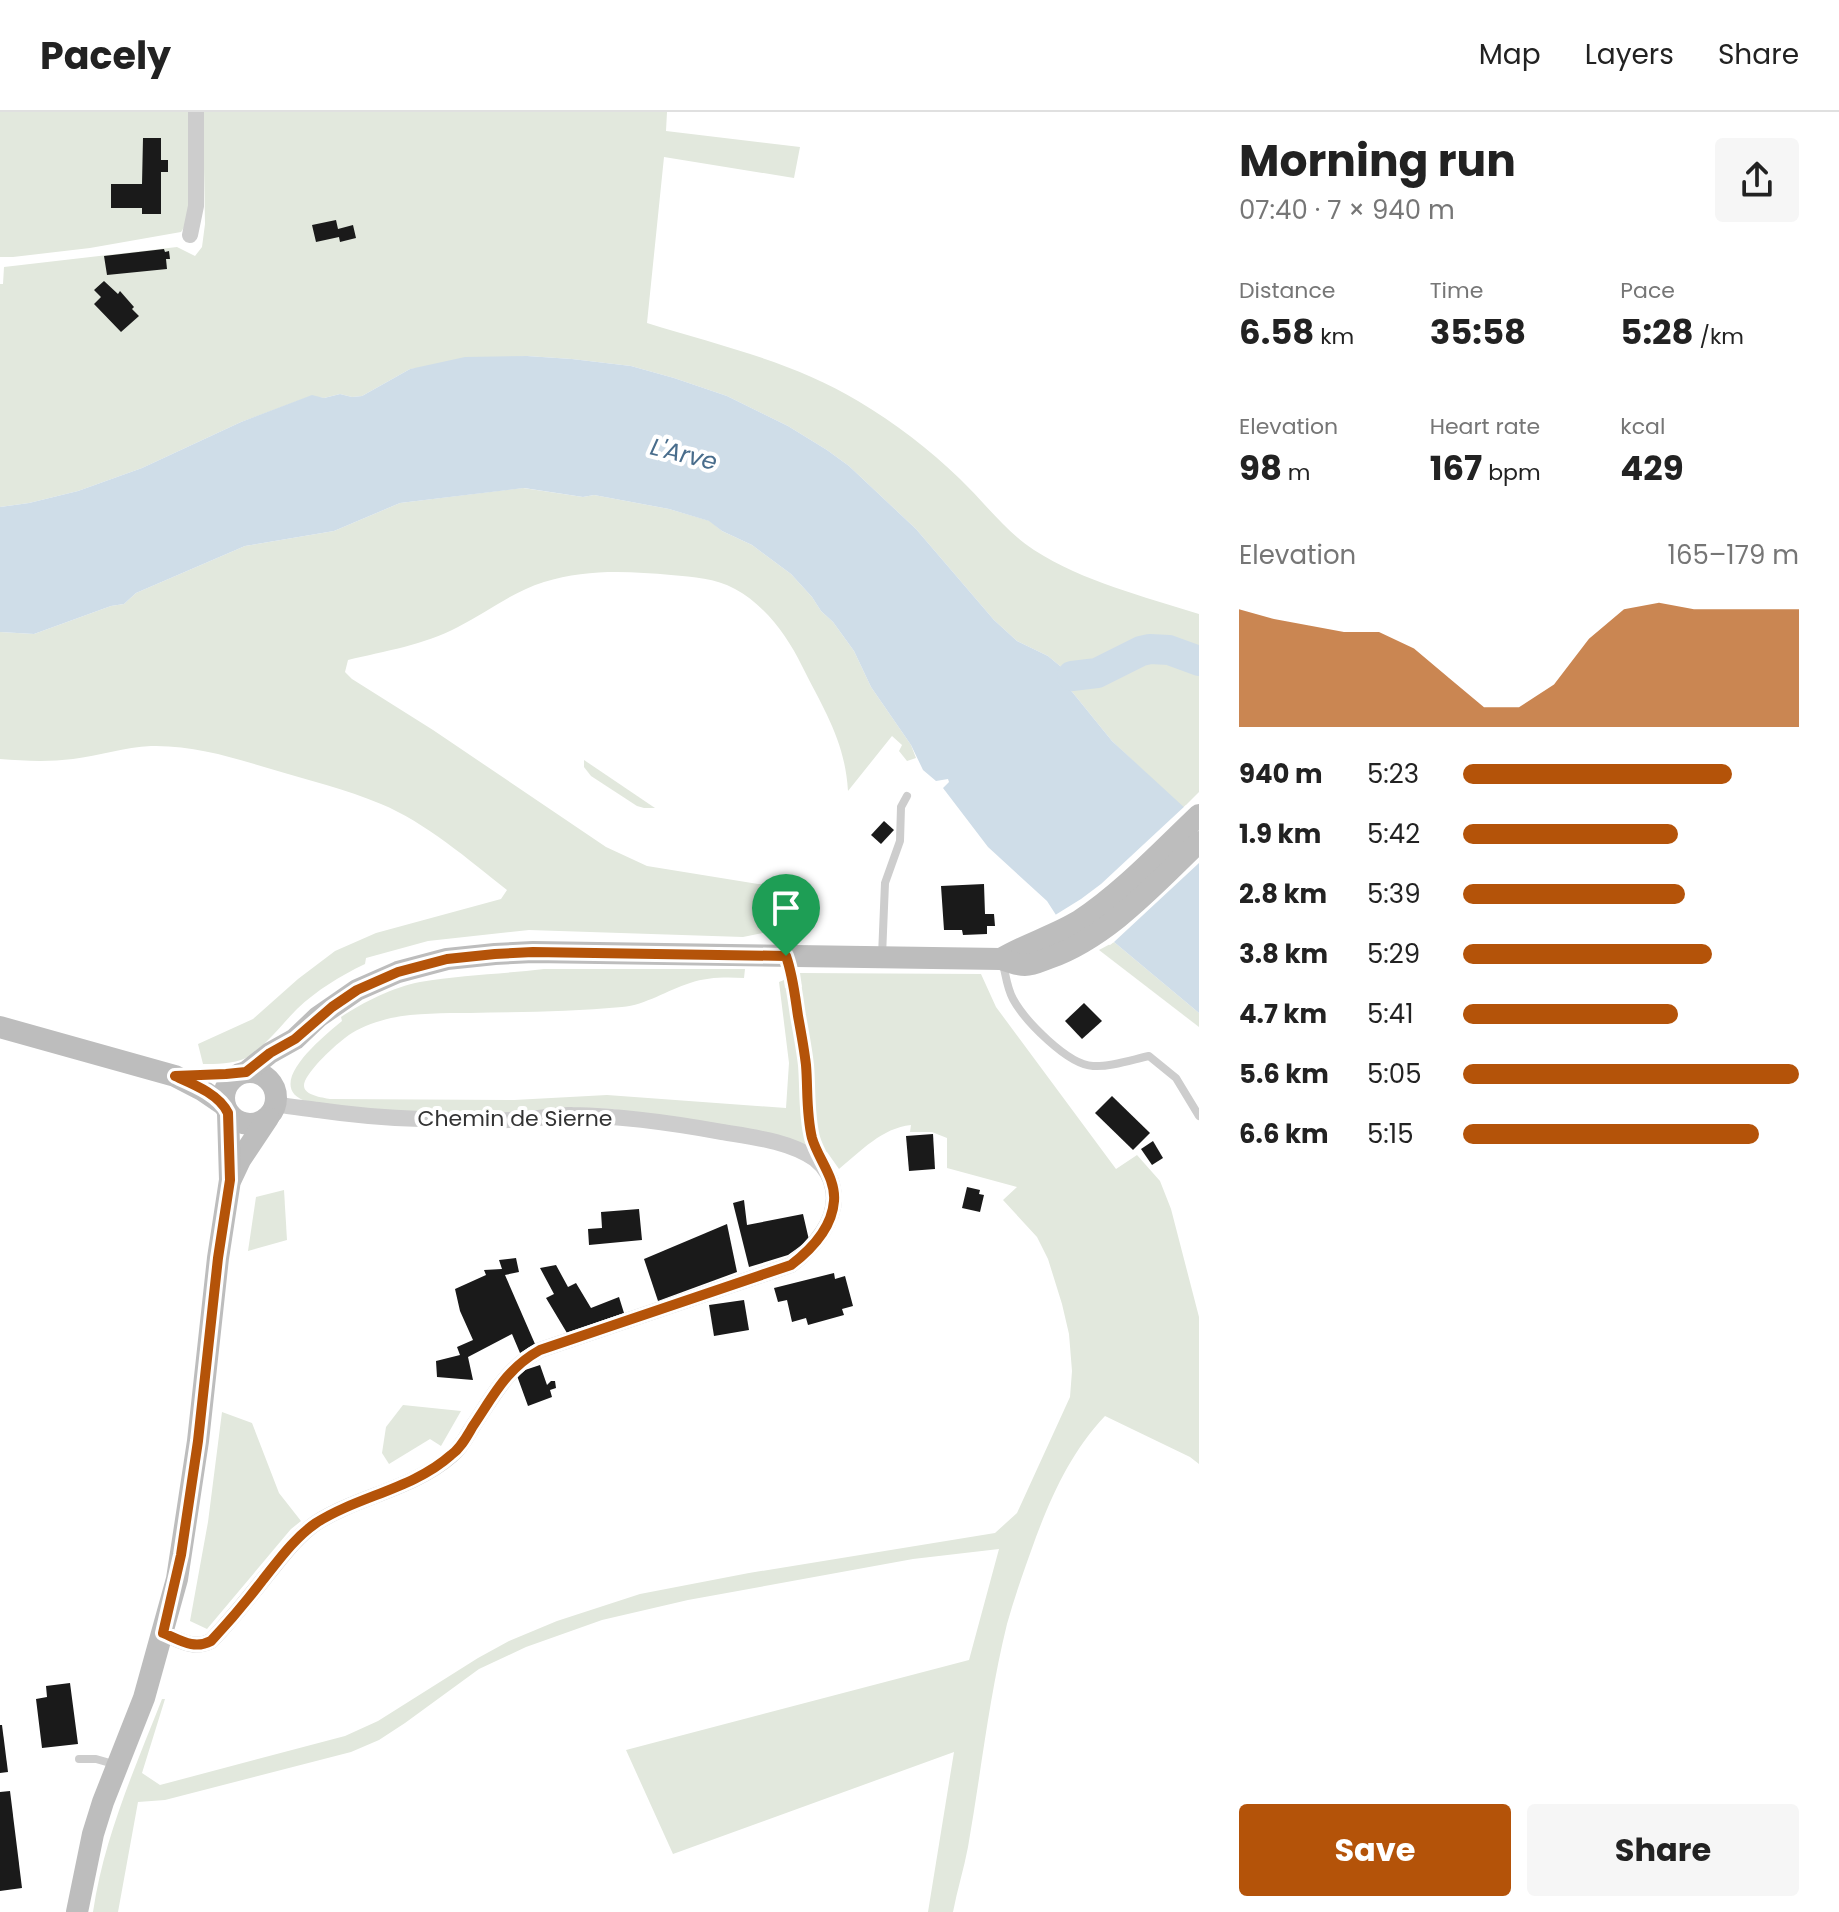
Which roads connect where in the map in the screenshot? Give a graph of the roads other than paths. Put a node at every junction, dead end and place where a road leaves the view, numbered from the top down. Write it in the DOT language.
graph roads {
  1 [pos="196,112"];
  2 [pos="190,235"];
  3 [pos="907,796"];
  4 [pos="1199,815"];
  5 [pos="1199,842"];
  6 [pos="789,891"];
  7 [pos="786,956"];
  8 [pos="882,956"];
  9 [pos="1008,959"];
  10 [pos="0,1027"];
  11 [pos="295,1039"];
  12 [pos="243,1073"];
  13 [pos="175,1076"];
  14 [pos="273,1104"];
  15 [pos="226,1109"];
  16 [pos="1199,1116"];
  17 [pos="828,1173"];
  18 [pos="230,1180"];
  19 [pos="163,1633"];
  20 [pos="79,1759"];
  21 [pos="117,1765"];
  22 [pos="77,1912"];
  1 -- 2 [label="street"];
  3 -- 8 [label="lane"];
  4 -- 9 [label="main road"];
  5 -- 9 [label="main road"];
  6 -- 7 [label="lane"];
  7 -- 8 [label="main road"];
  7 -- 11 [label="main road"];
  7 -- 17 [label="lane"];
  8 -- 9 [label="main road"];
  9 -- 16 [label="lane"];
  10 -- 13 [label="main road"];
  11 -- 12 [label="main road"];
  11 -- 14 [label="main road"];
  12 -- 13 [label="main road"];
  12 -- 14 [label="main road"];
  12 -- 15 [label="main road"];
  13 -- 15 [label="main road"];
  14 -- 15 [label="main road"];
  14 -- 17 [label="street, Chemin de Sierne"];
  14 -- 18 [label="main road"];
  15 -- 18 [label="main road"];
  17 -- 19 [label="street"];
  18 -- 19 [label="main road"];
  19 -- 21 [label="main road"];
  20 -- 21 [label="lane"];
  21 -- 22 [label="main road"];
}
